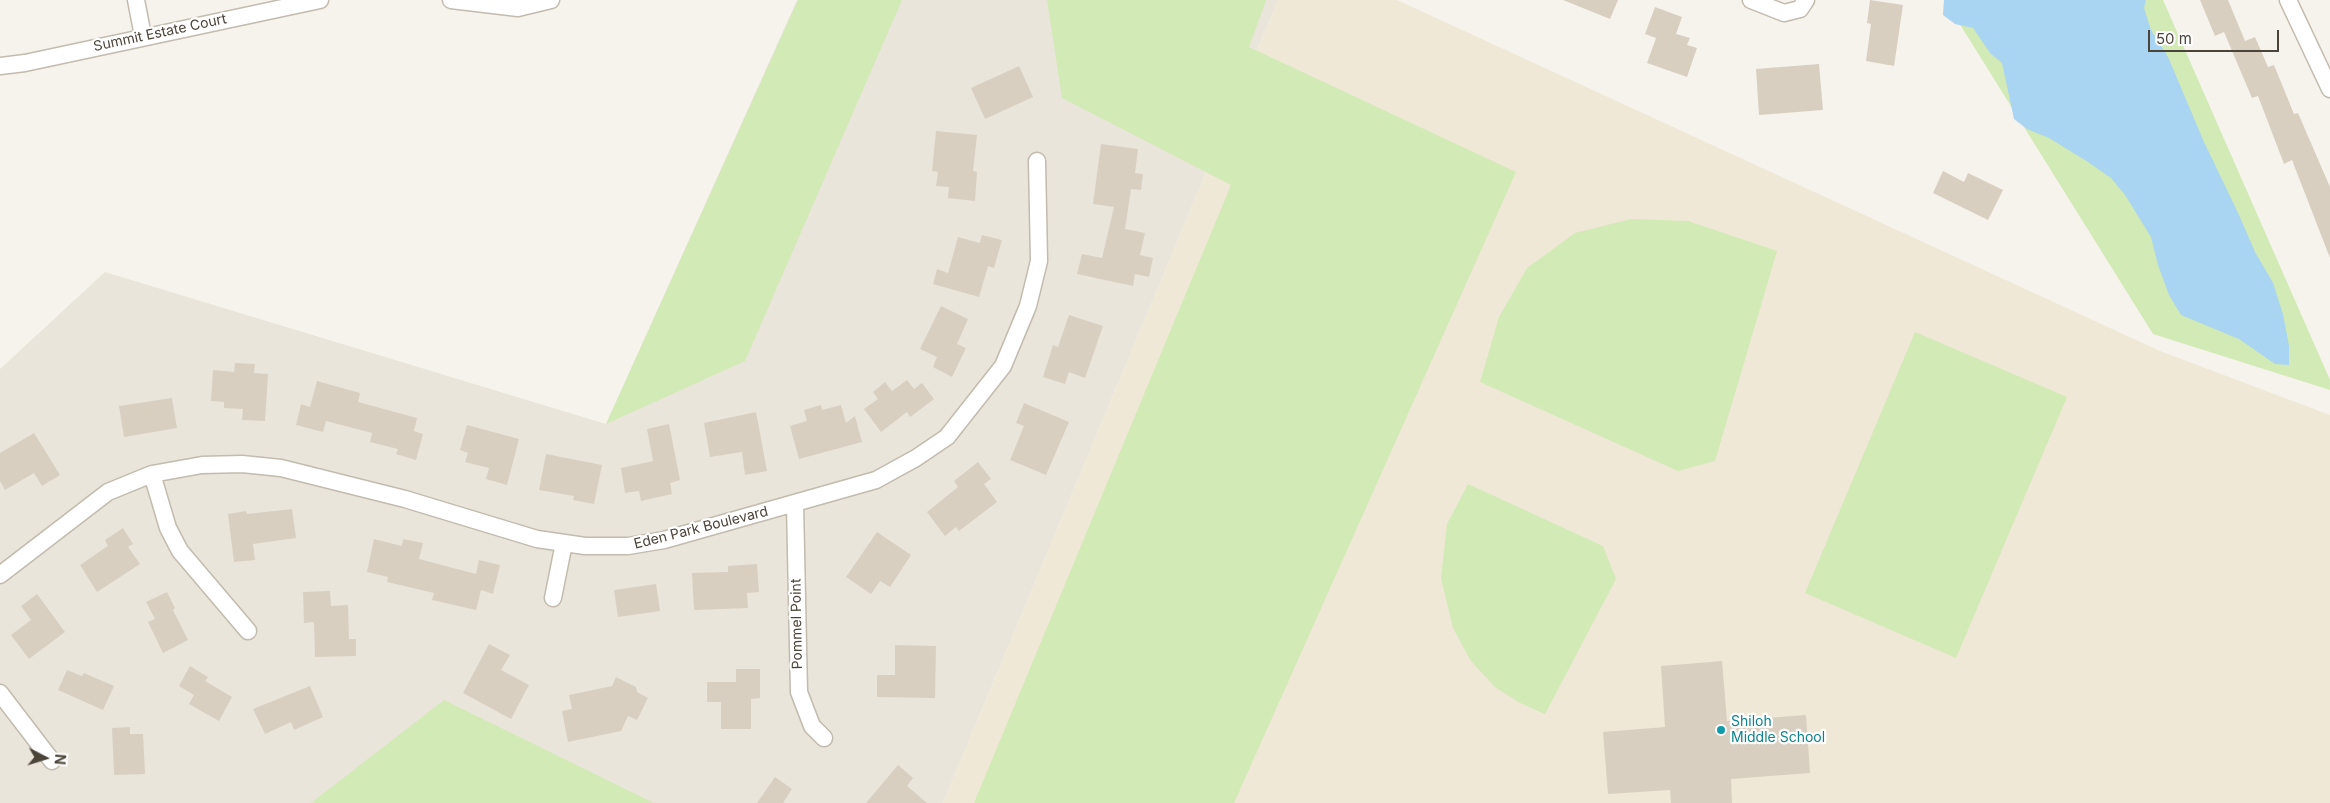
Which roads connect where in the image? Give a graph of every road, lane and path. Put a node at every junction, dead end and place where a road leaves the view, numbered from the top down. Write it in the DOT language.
graph roads {
  1 [pos="136,0"];
  2 [pos="320,0"];
  3 [pos="451,0"];
  4 [pos="551,0"];
  5 [pos="1751,0"];
  6 [pos="1806,0"];
  7 [pos="2288,0"];
  8 [pos="143,36"];
  9 [pos="0,66"];
  10 [pos="2330,89"];
  11 [pos="1037,161"];
  12 [pos="152,474"];
  13 [pos="795,504"];
  14 [pos="564,543"];
  15 [pos="0,575"];
  16 [pos="553,598"];
  17 [pos="248,631"];
  18 [pos="0,693"];
  19 [pos="824,738"];
  20 [pos="52,761"];
  1 -- 8 [label="street"];
  2 -- 8 [label="street, Summit Estate Court"];
  3 -- 4 [label="street"];
  5 -- 6 [label="street"];
  7 -- 10 [label="street"];
  8 -- 9 [label="street, Summit Estate Court"];
  11 -- 13 [label="street, Eden Park Boulevard"];
  12 -- 14 [label="street, Eden Park Boulevard"];
  12 -- 15 [label="street, Eden Park Boulevard"];
  12 -- 17 [label="street"];
  13 -- 14 [label="street, Eden Park Boulevard"];
  13 -- 19 [label="street, Pommel Point"];
  14 -- 16 [label="street"];
  18 -- 20 [label="street"];
}
